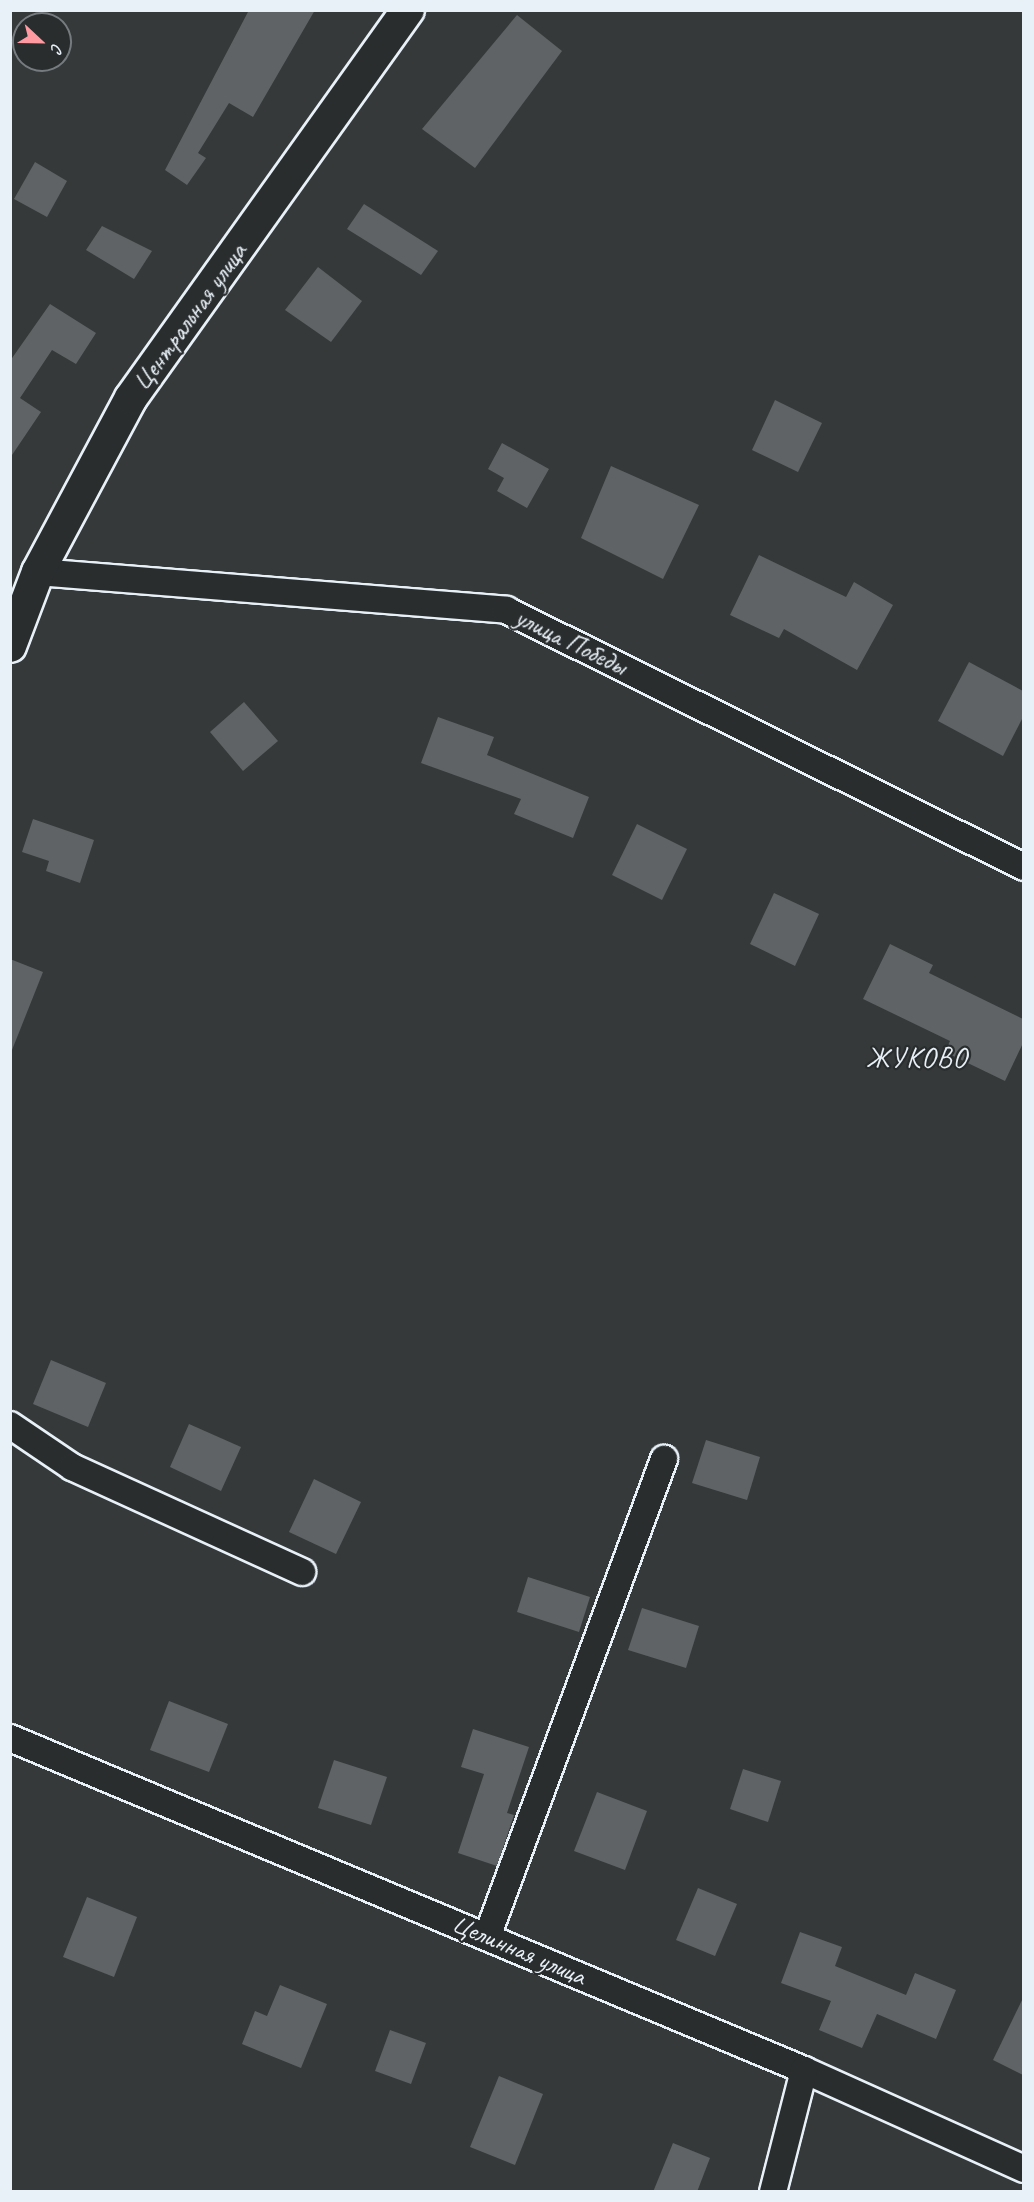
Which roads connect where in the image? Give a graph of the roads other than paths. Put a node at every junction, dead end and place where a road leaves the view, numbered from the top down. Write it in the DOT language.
graph roads {
  1 [pos="408,10"];
  2 [pos="38,572"];
  3 [pos="10,646"];
  4 [pos="1023,867"];
  5 [pos="10,1425"];
  6 [pos="664,1459"];
  7 [pos="302,1572"];
  8 [pos="10,1738"];
  9 [pos="487,1938"];
  10 [pos="804,2070"];
  11 [pos="1023,2169"];
  12 [pos="773,2192"];
  1 -- 2 [label="street, Центральная улица"];
  2 -- 3 [label="street, Центральная улица"];
  2 -- 4 [label="street, улица Победы"];
  5 -- 7 [label="street"];
  6 -- 9 [label="street"];
  8 -- 9 [label="street, Целинная улица"];
  9 -- 10 [label="street, Целинная улица"];
  10 -- 11 [label="street, Целинная улица"];
  10 -- 12 [label="street"];
}
